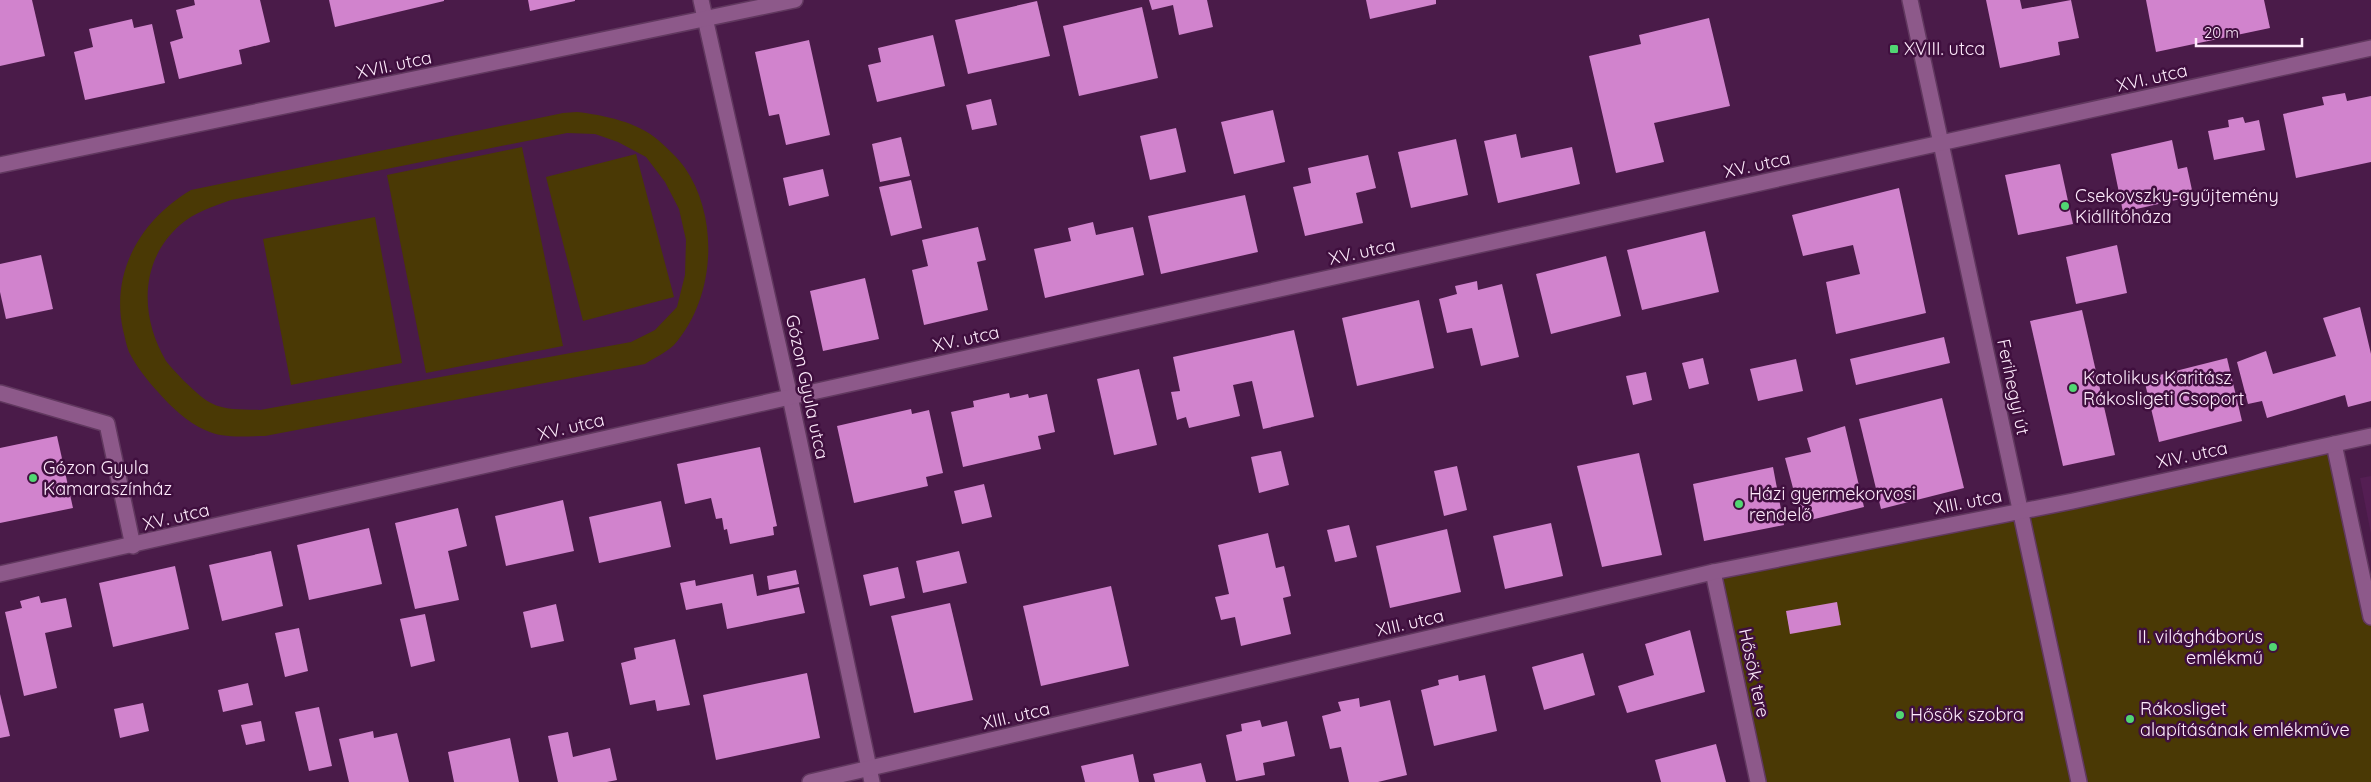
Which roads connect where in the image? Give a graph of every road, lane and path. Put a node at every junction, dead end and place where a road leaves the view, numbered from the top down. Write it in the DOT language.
graph roads {
  1 [pos="700,0"];
  2 [pos="795,0"];
  3 [pos="1910,0"];
  4 [pos="705,20"];
  5 [pos="2371,48"];
  6 [pos="1941,144"];
  7 [pos="0,165"];
  8 [pos="0,393"];
  9 [pos="790,396"];
  10 [pos="2371,436"];
  11 [pos="2334,444"];
  12 [pos="2021,511"];
  13 [pos="133,546"];
  14 [pos="1713,572"];
  15 [pos="0,574"];
  16 [pos="2371,617"];
  17 [pos="871,776"];
  18 [pos="810,782"];
  19 [pos="1758,782"];
  20 [pos="2079,782"];
  1 -- 4 [label="street, Gózon Gyula utca"];
  2 -- 4 [label="street, XVII. utca"];
  3 -- 6 [label="street, Ferihegyi út"];
  4 -- 7 [label="street, XVII. utca"];
  4 -- 9 [label="street, Gózon Gyula utca"];
  5 -- 6 [label="street, XVI. utca"];
  6 -- 9 [label="street, XV. utca"];
  6 -- 12 [label="street, Ferihegyi út"];
  8 -- 13 [label="street"];
  9 -- 13 [label="street, XV. utca"];
  9 -- 17 [label="street, Gózon Gyula utca"];
  10 -- 11 [label="street, XIV. utca"];
  11 -- 12 [label="street, XIV. utca"];
  11 -- 16 [label="street"];
  12 -- 14 [label="street, XIII. utca"];
  12 -- 20 [label="street, Ferihegyi út"];
  13 -- 15 [label="street, XV. utca"];
  14 -- 17 [label="street, XIII. utca"];
  14 -- 19 [label="street, Hősök tere"];
  17 -- 18 [label="street, XIII. utca"];
}
